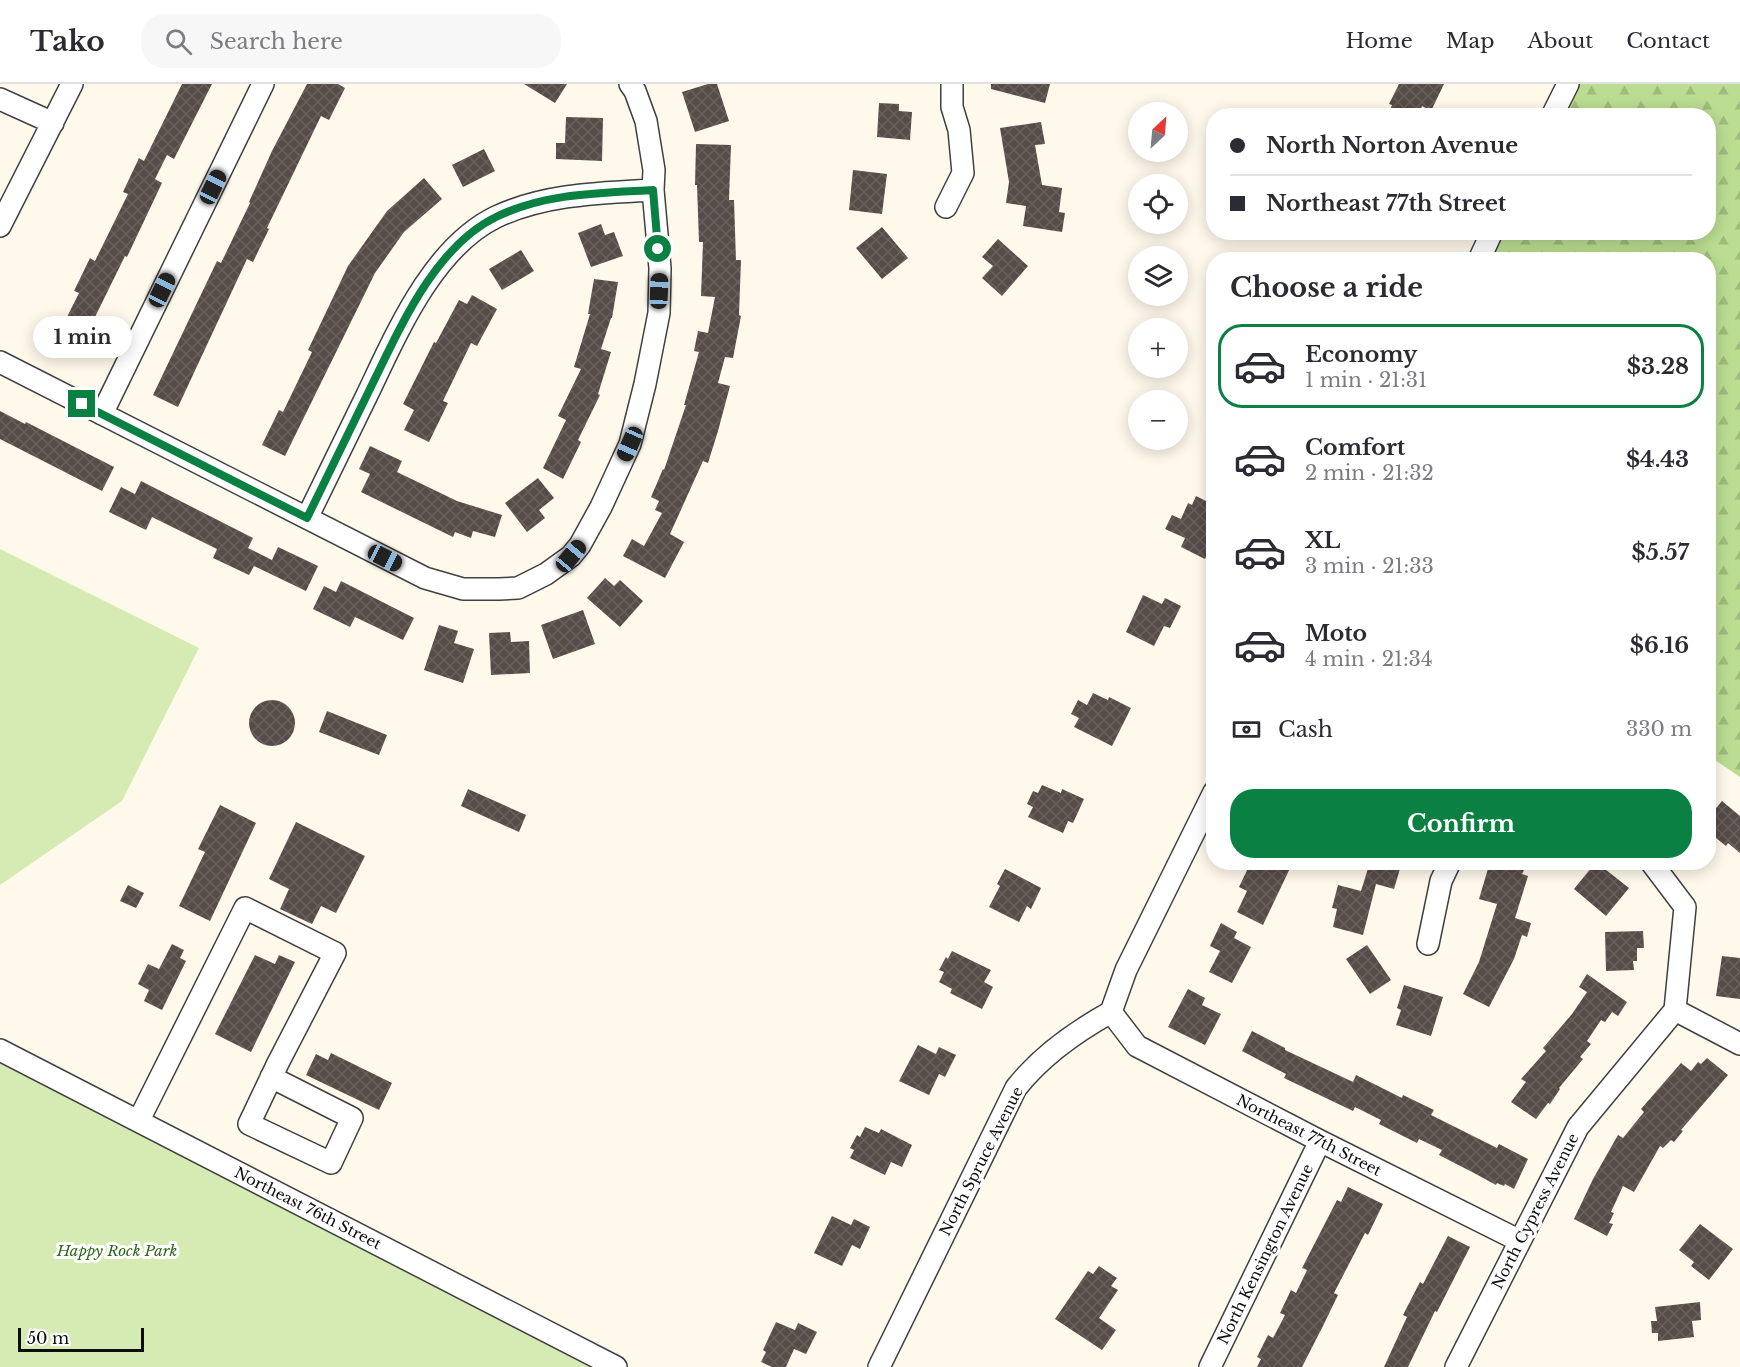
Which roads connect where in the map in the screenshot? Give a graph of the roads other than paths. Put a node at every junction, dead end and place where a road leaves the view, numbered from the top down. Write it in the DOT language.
graph roads {
  1 [pos="72,84"];
  2 [pos="263,84"];
  3 [pos="630,84"];
  4 [pos="952,84"];
  5 [pos="1568,84"];
  6 [pos="0,99"];
  7 [pos="1556,108"];
  8 [pos="52,123"];
  9 [pos="653,190"];
  10 [pos="946,207"];
  11 [pos="0,226"];
  12 [pos="0,362"];
  13 [pos="102,414"];
  14 [pos="307,518"];
  15 [pos="1206,808"];
  16 [pos="1446,870"];
  17 [pos="1657,870"];
  18 [pos="1428,944"];
  19 [pos="1675,1010"];
  20 [pos="1111,1012"];
  21 [pos="1740,1044"];
  22 [pos="0,1050"];
  23 [pos="271,1077"];
  24 [pos="139,1120"];
  25 [pos="1320,1141"];
  26 [pos="1520,1241"];
  27 [pos="616,1367"];
  28 [pos="879,1367"];
  29 [pos="1209,1367"];
  30 [pos="1456,1367"];
  1 -- 8 [label="street"];
  2 -- 13 [label="street"];
  3 -- 9 [label="street"];
  4 -- 10 [label="street"];
  5 -- 7 [label="street"];
  6 -- 8 [label="street"];
  8 -- 11 [label="street"];
  9 -- 14 [label="street"];
  9 -- 14 [label="street"];
  12 -- 13 [label="street"];
  13 -- 14 [label="street"];
  15 -- 20 [label="street"];
  16 -- 18 [label="street"];
  17 -- 19 [label="street"];
  19 -- 21 [label="street"];
  19 -- 26 [label="street, North Cypress Avenue"];
  20 -- 25 [label="street, Northeast 77th Street"];
  20 -- 28 [label="street, North Spruce Avenue"];
  22 -- 24 [label="street, Northeast 76th Street"];
  23 -- 23 [label="street"];
  23 -- 24 [label="street"];
  24 -- 27 [label="street, Northeast 76th Street"];
  25 -- 26 [label="street, Northeast 77th Street"];
  25 -- 29 [label="street, North Kensington Avenue"];
  26 -- 30 [label="street, North Cypress Avenue"];
}
